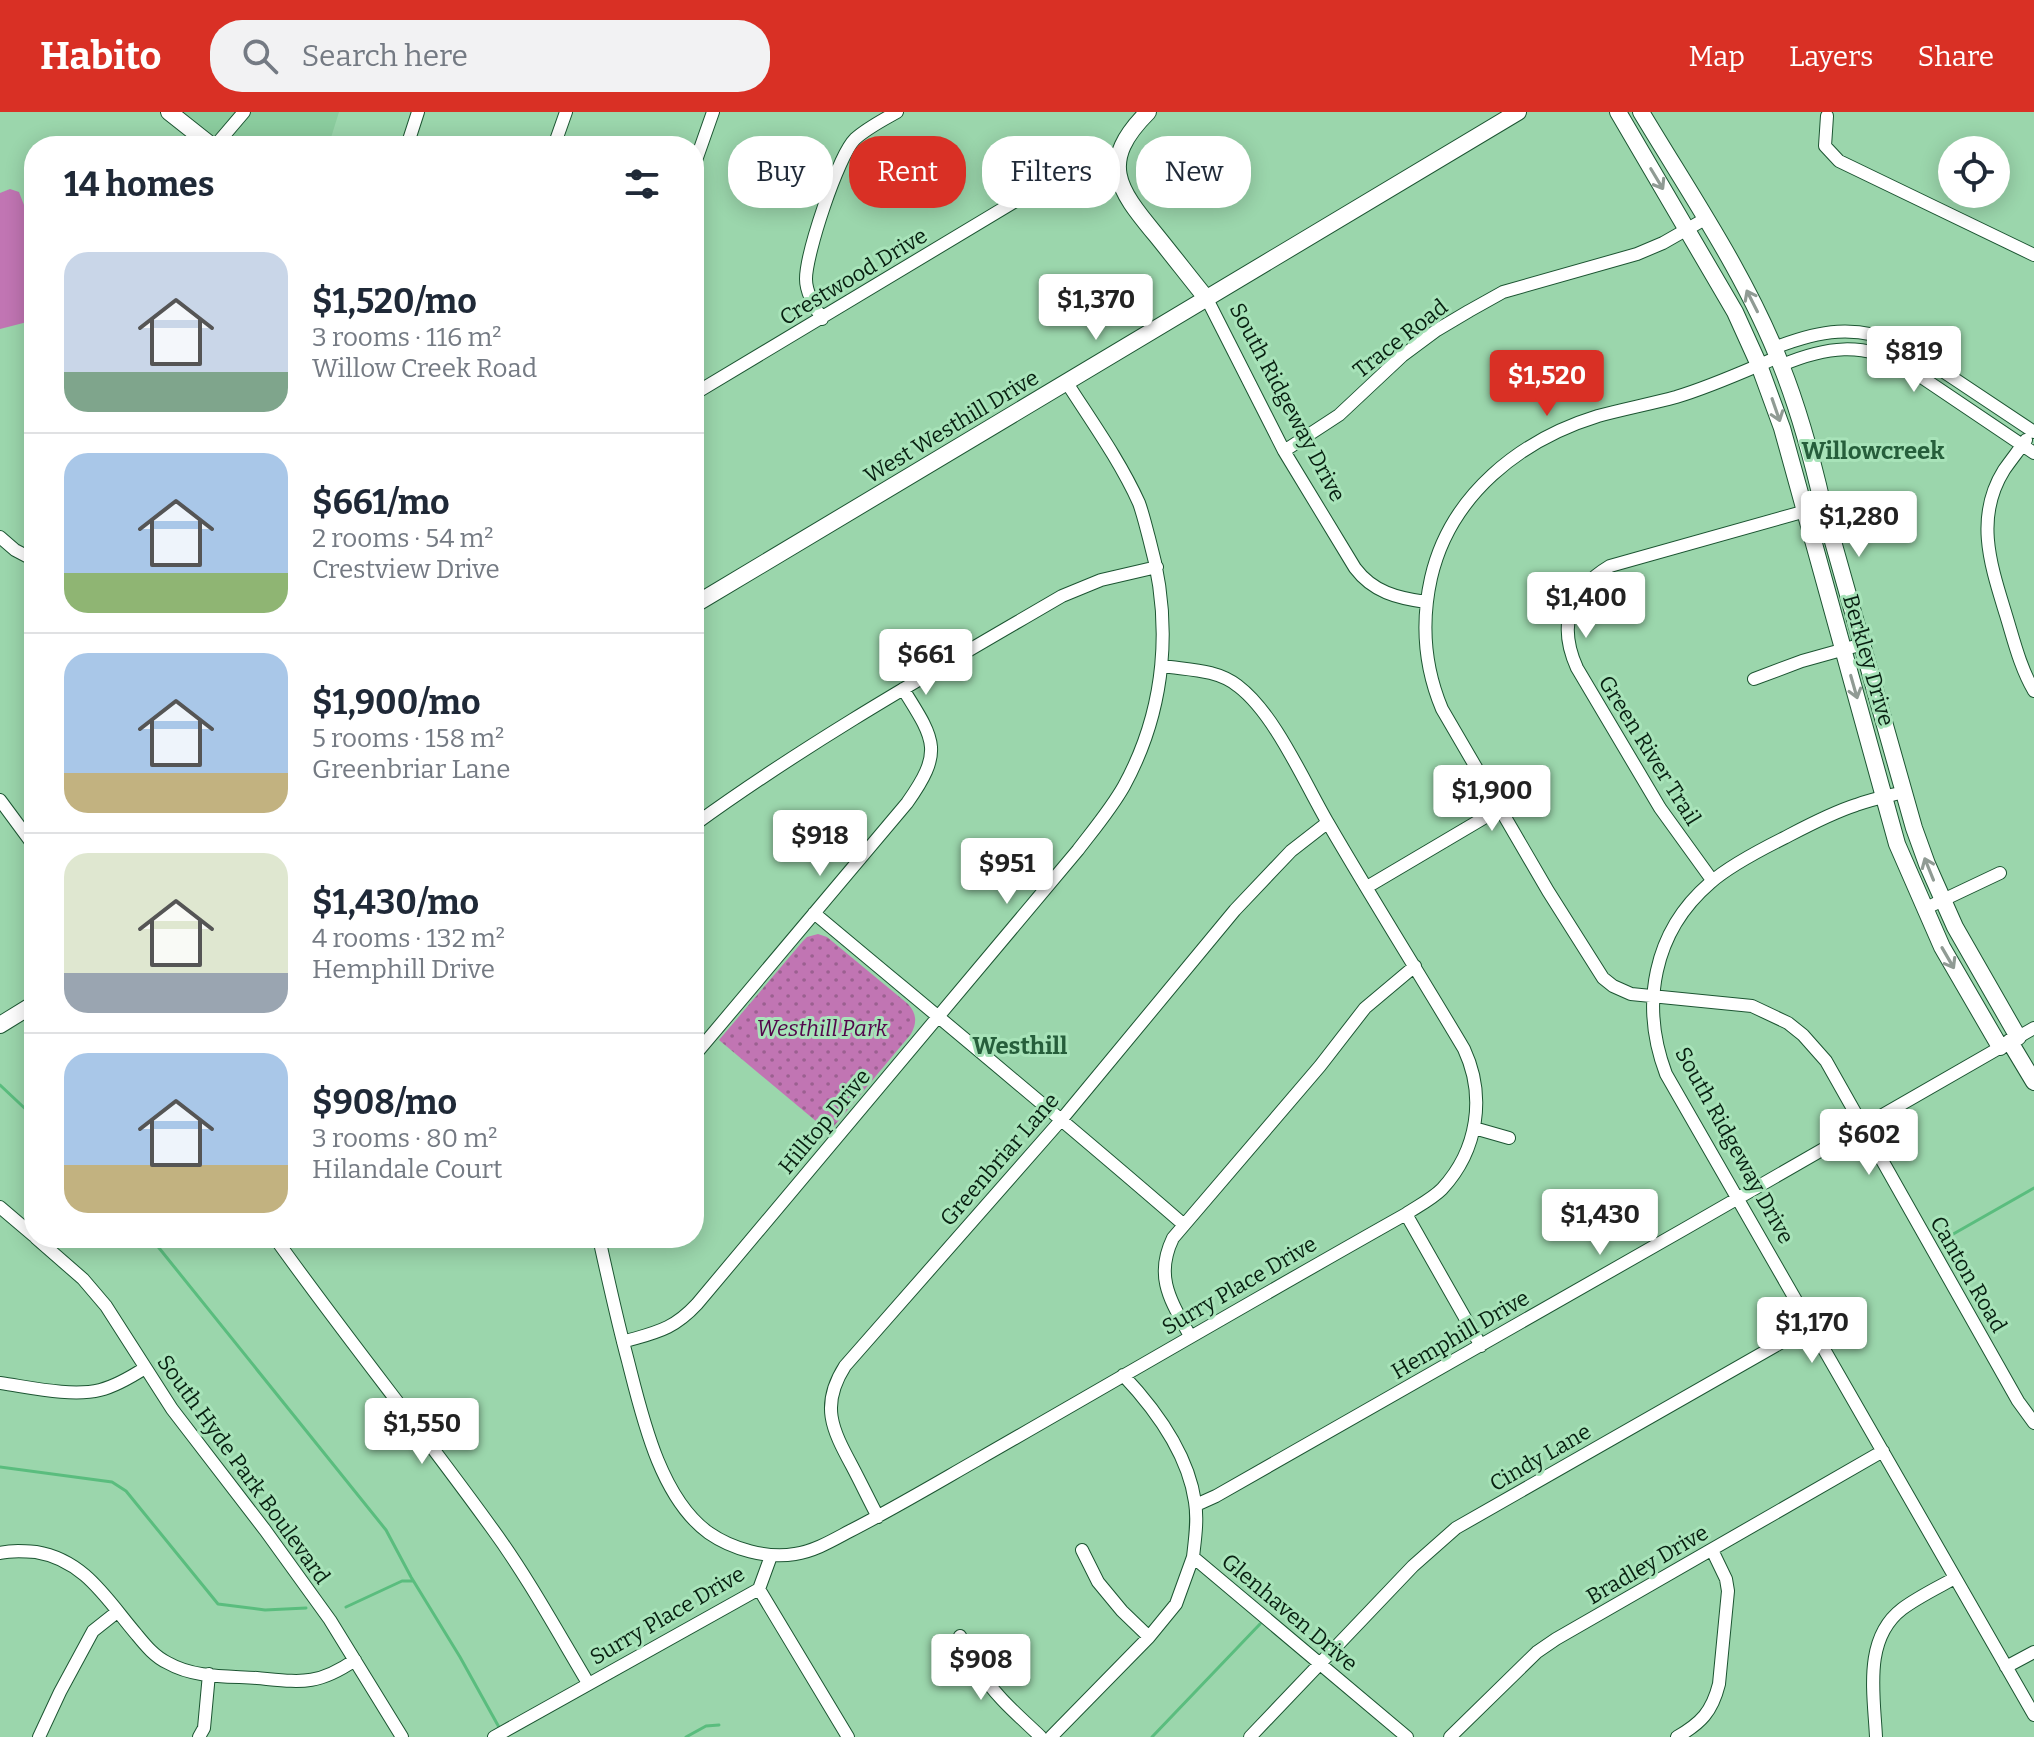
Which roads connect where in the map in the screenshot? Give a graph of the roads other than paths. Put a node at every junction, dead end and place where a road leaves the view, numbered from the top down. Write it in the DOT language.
graph roads {
  1 [pos="169,112"];
  2 [pos="244,112"];
  3 [pos="418,112"];
  4 [pos="566,112"];
  5 [pos="713,112"];
  6 [pos="897,112"];
  7 [pos="1148,112"];
  8 [pos="1518,112"];
  9 [pos="1618,112"];
  10 [pos="1641,112"];
  11 [pos="1827,116"];
  12 [pos="201,136"];
  13 [pos="223,136"];
  14 [pos="410,136"];
  15 [pos="558,136"];
  16 [pos="704,138"];
  17 [pos="1120,152"];
  18 [pos="1120,182"];
  19 [pos="1005,208"];
  20 [pos="1705,219"];
  21 [pos="1687,229"];
  22 [pos="2034,255"];
  23 [pos="1207,299"];
  24 [pos="822,319"];
  25 [pos="1778,357"];
  26 [pos="1759,365"];
  27 [pos="1067,383"];
  28 [pos="704,388"];
  29 [pos="2033,431"];
  30 [pos="2028,449"];
  31 [pos="1284,451"];
  32 [pos="1823,506"];
  33 [pos="1805,511"];
  34 [pos="0,537"];
  35 [pos="24,555"];
  36 [pos="1157,567"];
  37 [pos="704,599"];
  38 [pos="1426,602"];
  39 [pos="1863,644"];
  40 [pos="1843,648"];
  41 [pos="1163,666"];
  42 [pos="1754,679"];
  43 [pos="903,689"];
  44 [pos="2034,691"];
  45 [pos="1904,792"];
  46 [pos="1885,797"];
  47 [pos="0,800"];
  48 [pos="1499,809"];
  49 [pos="704,818"];
  50 [pos="1327,823"];
  51 [pos="24,832"];
  52 [pos="2000,873"];
  53 [pos="1712,880"];
  54 [pos="1367,887"];
  55 [pos="1943,900"];
  56 [pos="1924,909"];
  57 [pos="814,913"];
  58 [pos="1415,966"];
  59 [pos="1653,997"];
  60 [pos="24,1010"];
  61 [pos="936,1017"];
  62 [pos="0,1025"];
  63 [pos="2034,1028"];
  64 [pos="2009,1042"];
  65 [pos="704,1044"];
  66 [pos="2034,1082"];
  67 [pos="1062,1119"];
  68 [pos="1474,1128"];
  69 [pos="1862,1128"];
  70 [pos="1509,1138"];
  71 [pos="1737,1198"];
  72 [pos="0,1207"];
  73 [pos="1406,1214"];
  74 [pos="1183,1224"];
  75 [pos="24,1228"];
  76 [pos="48,1248"];
  77 [pos="282,1248"];
  78 [pos="601,1248"];
  79 [pos="1810,1326"];
  80 [pos="1190,1336"];
  81 [pos="623,1342"];
  82 [pos="1481,1346"];
  83 [pos="145,1368"];
  84 [pos="1123,1375"];
  85 [pos="0,1383"];
  86 [pos="2034,1423"];
  87 [pos="1883,1451"];
  88 [pos="1196,1505"];
  89 [pos="878,1517"];
  90 [pos="1082,1550"];
  91 [pos="1712,1550"];
  92 [pos="0,1553"];
  93 [pos="771,1556"];
  94 [pos="1193,1557"];
  95 [pos="1955,1578"];
  96 [pos="759,1589"];
  97 [pos="117,1612"];
  98 [pos="960,1636"];
  99 [pos="1149,1637"];
  100 [pos="2034,1652"];
  101 [pos="355,1660"];
  102 [pos="1321,1664"];
  103 [pos="2006,1667"];
  104 [pos="209,1674"];
  105 [pos="588,1683"];
  106 [pos="2034,1715"];
  107 [pos="499,1734"];
  108 [pos="39,1737"];
  109 [pos="199,1737"];
  110 [pos="402,1737"];
  111 [pos="848,1737"];
  112 [pos="1041,1737"];
  113 [pos="1051,1737"];
  114 [pos="1250,1737"];
  115 [pos="1407,1737"];
  116 [pos="1450,1737"];
  117 [pos="1677,1737"];
  118 [pos="1876,1737"];
  1 -- 12 [label="street"];
  2 -- 13 [label="street"];
  3 -- 14 [label="street"];
  4 -- 15 [label="street"];
  5 -- 16 [label="street"];
  6 -- 24 [label="street"];
  7 -- 17 [label="street"];
  8 -- 23 [label="street, West Westhill Drive"];
  9 -- 21 [label="street, Berkley Drive, one-way"];
  10 -- 20 [label="street, Berkley Drive"];
  11 -- 22 [label="street"];
  18 -- 23 [label="street, South Ridgeway Drive"];
  19 -- 24 [label="street, Crestwood Drive"];
  20 -- 21 [label="street, Trace Road"];
  25 -- 20 [label="street, Berkley Drive, one-way"];
  21 -- 26 [label="street, Berkley Drive"];
  21 -- 31 [label="street, Trace Road"];
  23 -- 27 [label="street, West Westhill Drive"];
  23 -- 31 [label="street, South Ridgeway Drive"];
  24 -- 28 [label="street, Crestwood Drive"];
  25 -- 26 [label="street"];
  25 -- 29 [label="street"];
  25 -- 30 [label="street"];
  25 -- 32 [label="street, Berkley Drive"];
  26 -- 33 [label="street, Berkley Drive, one-way"];
  26 -- 38 [label="street"];
  27 -- 36 [label="street, Hilltop Drive"];
  27 -- 37 [label="street, West Westhill Drive"];
  29 -- 30 [label="street"];
  30 -- 44 [label="street"];
  31 -- 38 [label="street, South Ridgeway Drive"];
  32 -- 33 [label="street, Green River Trail"];
  32 -- 39 [label="street, Berkley Drive"];
  33 -- 40 [label="street, Berkley Drive"];
  33 -- 53 [label="street, Green River Trail"];
  34 -- 35 [label="street"];
  36 -- 41 [label="street, Hilltop Drive"];
  36 -- 43 [label="street"];
  38 -- 48 [label="street"];
  39 -- 40 [label="street"];
  39 -- 45 [label="street, Berkley Drive"];
  40 -- 42 [label="street"];
  40 -- 46 [label="street, Berkley Drive, one-way"];
  41 -- 50 [label="street, Surry Place Drive"];
  41 -- 61 [label="street, Hilltop Drive"];
  43 -- 49 [label="street"];
  43 -- 57 [label="street"];
  45 -- 46 [label="street, South Ridgeway Drive"];
  55 -- 45 [label="street, Berkley Drive, one-way"];
  46 -- 53 [label="street, South Ridgeway Drive"];
  46 -- 56 [label="street, Berkley Drive"];
  47 -- 51 [label="street"];
  48 -- 54 [label="street"];
  48 -- 59 [label="street"];
  50 -- 54 [label="street, Surry Place Drive"];
  50 -- 67 [label="street, Greenbriar Lane"];
  52 -- 55 [label="street"];
  53 -- 59 [label="street, South Ridgeway Drive"];
  54 -- 58 [label="street, Surry Place Drive"];
  55 -- 56 [label="street"];
  55 -- 64 [label="street, Berkley Drive"];
  56 -- 64 [label="street, Berkley Drive, one-way"];
  57 -- 61 [label="street"];
  57 -- 65 [label="street"];
  58 -- 68 [label="street, Surry Place Drive"];
  58 -- 74 [label="street"];
  59 -- 69 [label="street, Canton Road"];
  59 -- 71 [label="street, South Ridgeway Drive"];
  60 -- 62 [label="street"];
  61 -- 67 [label="street"];
  61 -- 81 [label="street, Hilltop Drive"];
  63 -- 64 [label="street, Hemphill Drive"];
  64 -- 66 [label="street, Berkley Drive"];
  64 -- 69 [label="street, Hemphill Drive"];
  67 -- 74 [label="street"];
  67 -- 89 [label="street, Greenbriar Lane"];
  68 -- 70 [label="street"];
  68 -- 73 [label="street, Surry Place Drive"];
  69 -- 71 [label="street, Hemphill Drive"];
  69 -- 86 [label="street, Canton Road"];
  71 -- 79 [label="street, South Ridgeway Drive"];
  71 -- 82 [label="street, Hemphill Drive"];
  72 -- 75 [label="street, South Hyde Park Boulevard"];
  73 -- 80 [label="street, Surry Place Drive"];
  73 -- 82 [label="street"];
  74 -- 80 [label="street"];
  76 -- 83 [label="street, South Hyde Park Boulevard"];
  77 -- 105 [label="street"];
  78 -- 81 [label="street"];
  79 -- 87 [label="street, South Ridgeway Drive"];
  79 -- 102 [label="street, Cindy Lane"];
  80 -- 84 [label="street, Surry Place Drive"];
  81 -- 93 [label="street"];
  82 -- 88 [label="street, Hemphill Drive"];
  83 -- 85 [label="street"];
  83 -- 101 [label="street, South Hyde Park Boulevard"];
  84 -- 88 [label="street, Glenhaven Drive"];
  84 -- 89 [label="street, Surry Place Drive"];
  87 -- 91 [label="street, Bradley Drive"];
  87 -- 95 [label="street, South Ridgeway Drive"];
  88 -- 94 [label="street, Glenhaven Drive"];
  89 -- 93 [label="street, Surry Place Drive"];
  90 -- 99 [label="street"];
  91 -- 116 [label="street, Bradley Drive"];
  91 -- 117 [label="street"];
  92 -- 97 [label="street"];
  93 -- 96 [label="street, Surry Place Drive"];
  94 -- 99 [label="street"];
  94 -- 102 [label="street, Glenhaven Drive"];
  95 -- 103 [label="street, South Ridgeway Drive"];
  95 -- 118 [label="street"];
  96 -- 105 [label="street, Surry Place Drive"];
  96 -- 111 [label="street"];
  97 -- 104 [label="street"];
  97 -- 108 [label="street"];
  98 -- 112 [label="street"];
  99 -- 113 [label="street"];
  100 -- 103 [label="street"];
  101 -- 104 [label="street"];
  101 -- 110 [label="street, South Hyde Park Boulevard"];
  102 -- 114 [label="street, Cindy Lane"];
  102 -- 115 [label="street, Glenhaven Drive"];
  103 -- 106 [label="street, South Ridgeway Drive"];
  104 -- 109 [label="street"];
  105 -- 107 [label="street, Surry Place Drive"];
}
